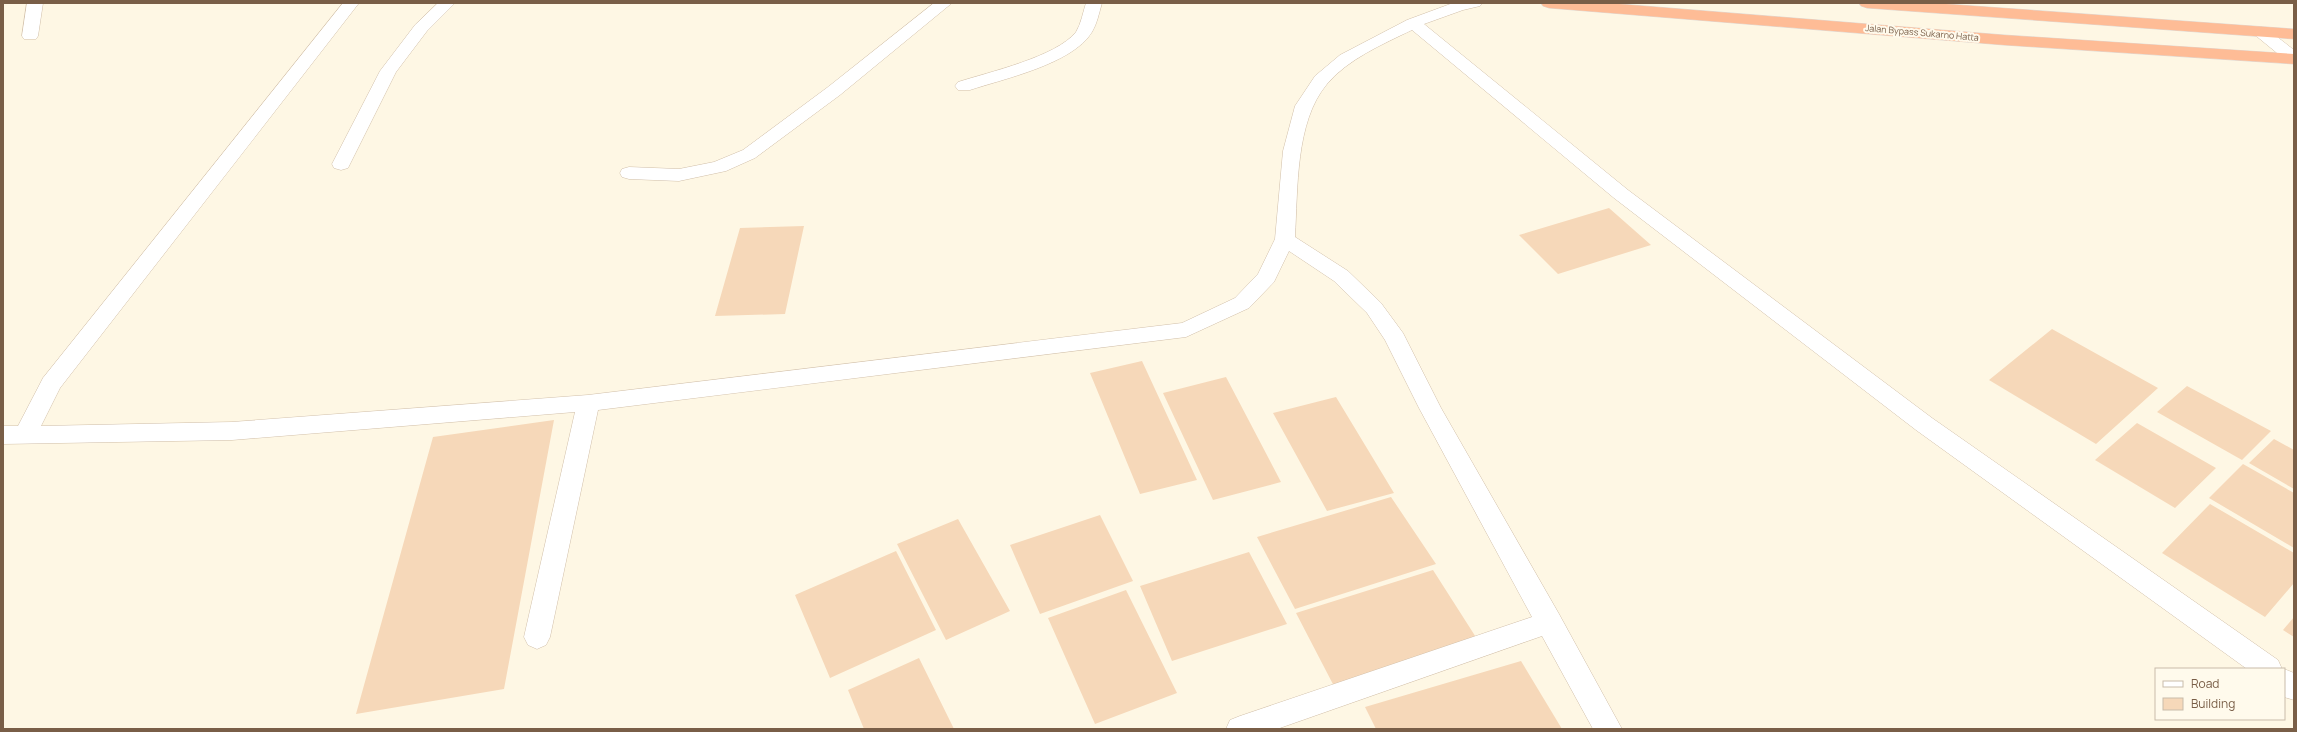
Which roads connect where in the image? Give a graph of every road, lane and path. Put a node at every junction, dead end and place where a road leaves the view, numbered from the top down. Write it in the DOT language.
graph roads {
  1 [pos="36,3"];
  2 [pos="351,3"];
  3 [pos="447,3"];
  4 [pos="944,3"];
  5 [pos="1094,3"];
  6 [pos="1474,3"];
  7 [pos="1549,3"];
  8 [pos="1867,3"];
  9 [pos="1413,23"];
  10 [pos="2261,32"];
  11 [pos="2294,34"];
  12 [pos="30,36"];
  13 [pos="2294,59"];
  14 [pos="964,86"];
  15 [pos="341,164"];
  16 [pos="628,173"];
  17 [pos="1285,239"];
  18 [pos="588,403"];
  19 [pos="14,435"];
  20 [pos="1550,622"];
  21 [pos="537,637"];
  22 [pos="2267,668"];
  23 [pos="2285,681"];
  24 [pos="2294,688"];
  25 [pos="1240,729"];
  26 [pos="1608,729"];
  1 -- 12 [label="street"];
  2 -- 19 [label="street"];
  3 -- 15 [label="street"];
  4 -- 16 [label="street"];
  5 -- 14 [label="street"];
  6 -- 9 [label="street"];
  7 -- 13 [label="highway, Jalan Bypass Sukarno Hatta"];
  8 -- 10 [label="highway"];
  9 -- 17 [label="street"];
  9 -- 22 [label="street"];
  10 -- 11 [label="highway"];
  10 -- 13 [label="street"];
  17 -- 18 [label="street"];
  17 -- 20 [label="street"];
  18 -- 19 [label="street"];
  18 -- 21 [label="street"];
  20 -- 25 [label="street"];
  20 -- 26 [label="street"];
  23 -- 24 [label="street"];
}
